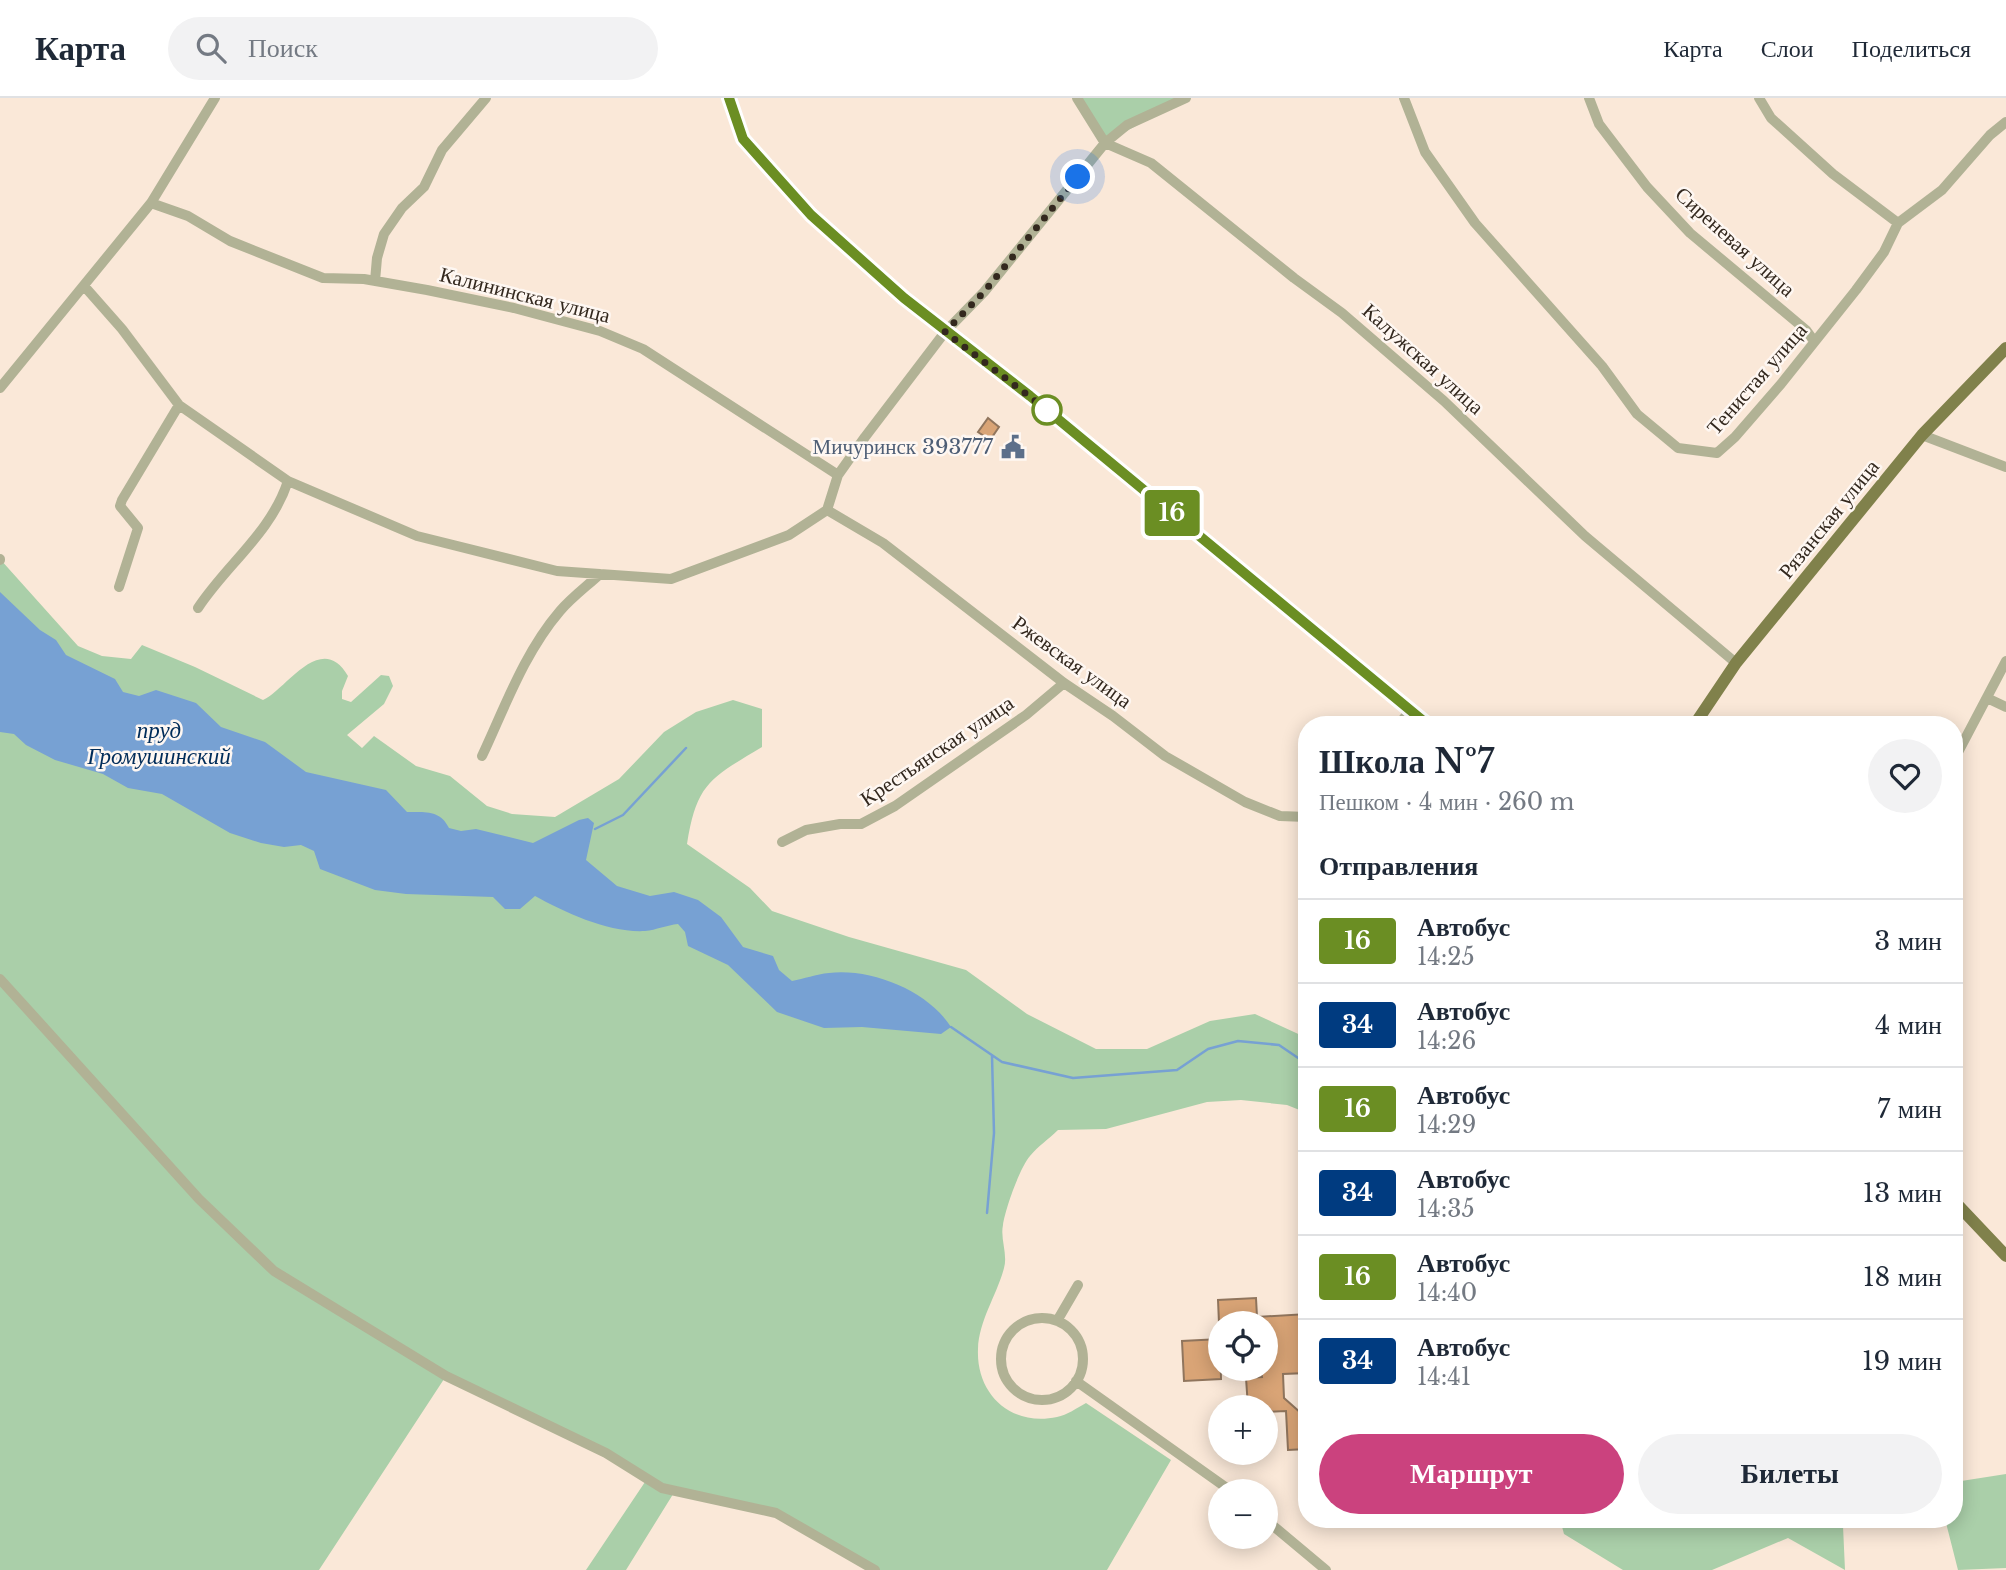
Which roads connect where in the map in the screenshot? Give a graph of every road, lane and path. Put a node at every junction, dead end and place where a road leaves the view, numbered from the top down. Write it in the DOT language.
graph roads {
  1 [pos="215,98"];
  2 [pos="486,98"];
  3 [pos="729,98"];
  4 [pos="1077,98"];
  5 [pos="1186,98"];
  6 [pos="1404,98"];
  7 [pos="1589,98"];
  8 [pos="1759,98"];
  9 [pos="2006,122"];
  10 [pos="1105,143"];
  11 [pos="151,203"];
  12 [pos="1898,223"];
  13 [pos="375,281"];
  14 [pos="85,287"];
  15 [pos="945,332"];
  16 [pos="1814,341"];
  17 [pos="2006,348"];
  18 [pos="0,388"];
  19 [pos="179,405"];
  20 [pos="1922,435"];
  21 [pos="2006,467"];
  22 [pos="838,475"];
  23 [pos="288,481"];
  24 [pos="827,510"];
  25 [pos="600,574"];
  26 [pos="119,587"];
  27 [pos="198,608"];
  28 [pos="2006,661"];
  29 [pos="1736,663"];
  30 [pos="1064,683"];
  31 [pos="1987,698"];
  32 [pos="2006,707"];
  33 [pos="1410,711"];
  34 [pos="1406,716"];
  35 [pos="1417,716"];
  36 [pos="1700,716"];
  37 [pos="1963,743"];
  38 [pos="482,756"];
  39 [pos="1298,817"];
  40 [pos="782,842"];
  41 [pos="0,979"];
  42 [pos="1963,1210"];
  43 [pos="2006,1256"];
  44 [pos="1078,1285"];
  45 [pos="1057,1321"];
  46 [pos="1076,1381"];
  47 [pos="1214,1479"];
  48 [pos="1278,1530"];
  49 [pos="875,1570"];
  50 [pos="1326,1570"];
  1 -- 11 [label="street"];
  2 -- 13 [label="street"];
  3 -- 15 [label="street"];
  4 -- 10 [label="street"];
  5 -- 10 [label="street"];
  6 -- 16 [label="street, Тенистая улица"];
  7 -- 16 [label="street, Сиреневая улица"];
  8 -- 12 [label="street"];
  9 -- 12 [label="street, Тенистая улица"];
  10 -- 15 [label="street"];
  10 -- 29 [label="street, Калужская улица"];
  11 -- 13 [label="street, Калининская улица"];
  11 -- 14 [label="street"];
  12 -- 16 [label="street, Тенистая улица"];
  13 -- 22 [label="street, Калининская улица"];
  14 -- 18 [label="street"];
  14 -- 19 [label="street"];
  15 -- 22 [label="street"];
  15 -- 33 [label="street"];
  17 -- 20 [label="main road, Рязанская улица"];
  19 -- 23 [label="street"];
  19 -- 26 [label="street"];
  20 -- 21 [label="street"];
  20 -- 29 [label="main road, Рязанская улица"];
  22 -- 24 [label="street"];
  23 -- 25 [label="street"];
  23 -- 27 [label="street"];
  24 -- 25 [label="street"];
  24 -- 30 [label="street, Ржевская улица"];
  25 -- 38 [label="street"];
  28 -- 31 [label="street"];
  29 -- 36 [label="main road, Рязанская улица"];
  30 -- 39 [label="street, Ржевская улица"];
  30 -- 40 [label="street, Крестьянская улица"];
  31 -- 32 [label="street"];
  31 -- 37 [label="street"];
  33 -- 34 [label="street"];
  33 -- 35 [label="street"];
  41 -- 49 [label="street"];
  42 -- 43 [label="main road"];
  44 -- 45 [label="street"];
  45 -- 46 [label="street"];
  45 -- 46 [label="street"];
  46 -- 47 [label="street"];
  48 -- 50 [label="street"];
}
